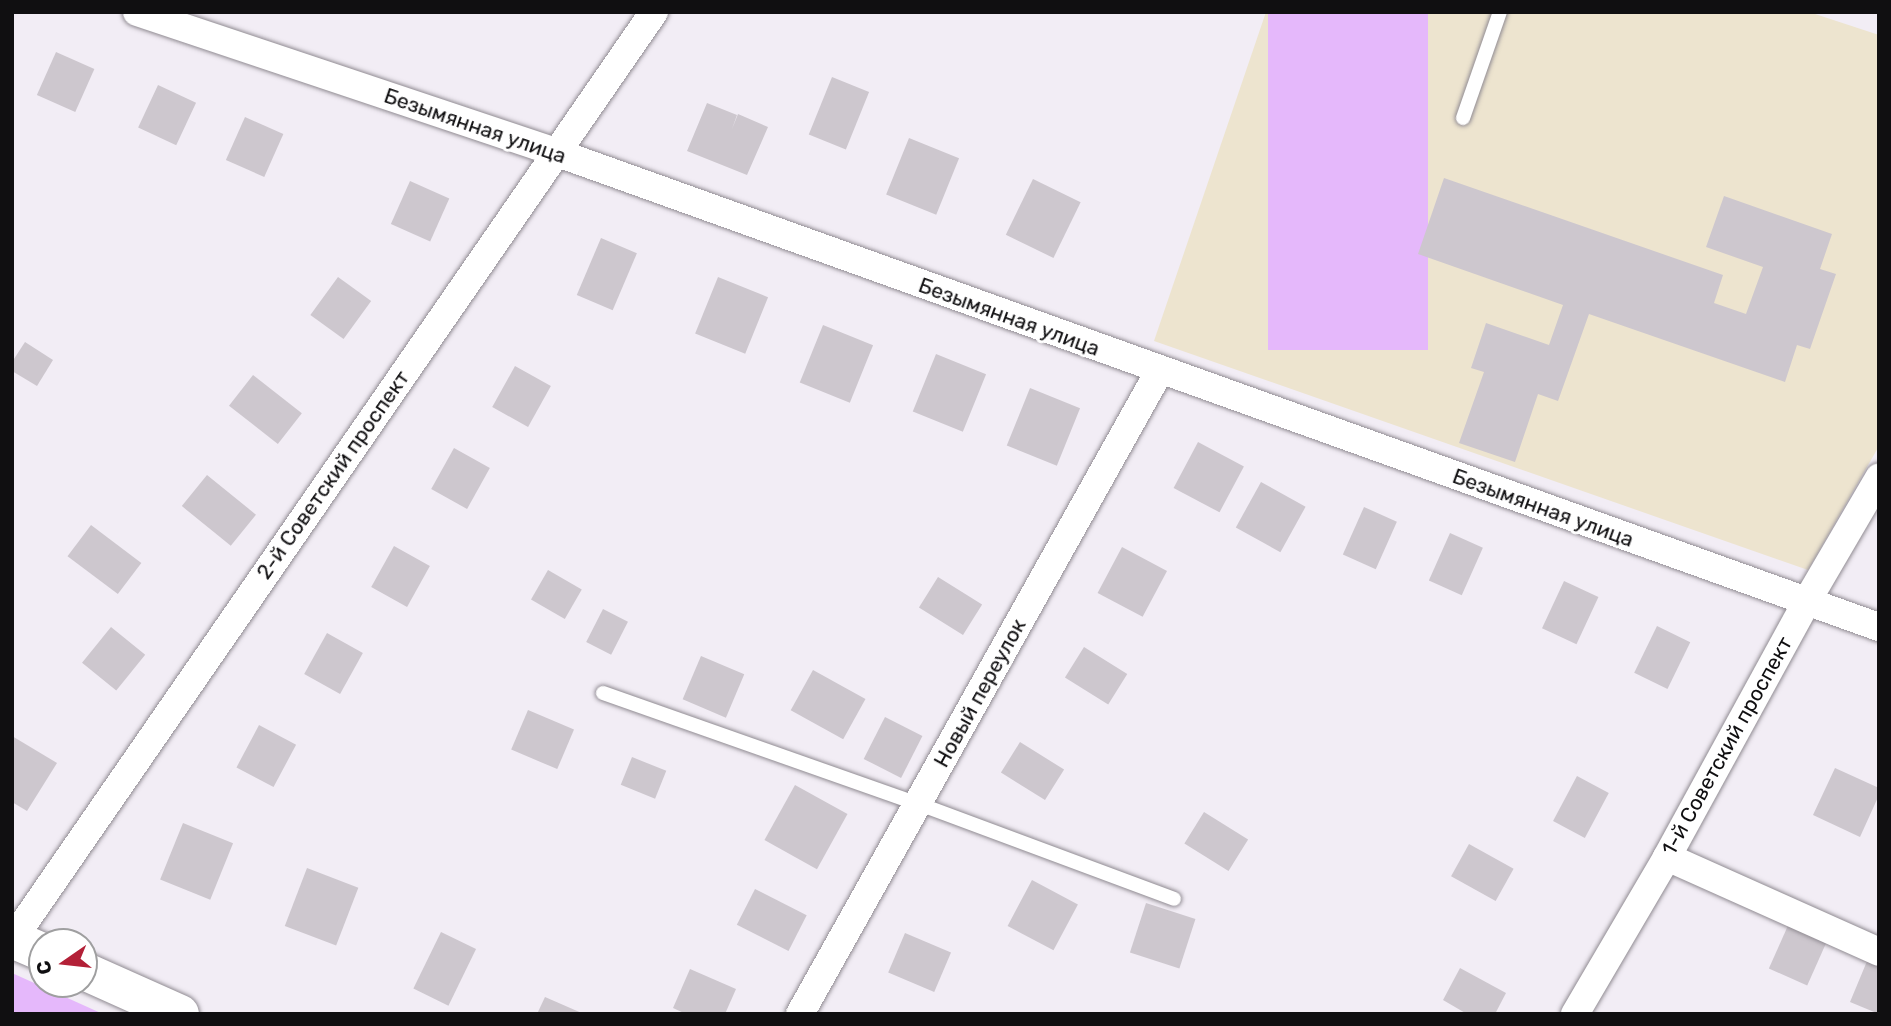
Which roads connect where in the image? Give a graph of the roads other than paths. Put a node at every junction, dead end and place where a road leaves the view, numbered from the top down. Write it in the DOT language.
graph roads {
  1 [pos="137,12"];
  2 [pos="654,12"];
  3 [pos="1500,12"];
  4 [pos="1463,118"];
  5 [pos="555,152"];
  6 [pos="1159,372"];
  7 [pos="1879,478"];
  8 [pos="1807,601"];
  9 [pos="1879,627"];
  10 [pos="603,693"];
  11 [pos="919,804"];
  12 [pos="1667,857"];
  13 [pos="1174,899"];
  14 [pos="13,939"];
  15 [pos="1879,952"];
  16 [pos="98,977"];
  17 [pos="180,1014"];
  18 [pos="800,1014"];
  19 [pos="1574,1014"];
  1 -- 5 [label="street, Безымянная улица"];
  2 -- 5 [label="street, 2-й Советский проспект"];
  3 -- 4 [label="lane"];
  5 -- 6 [label="street, Безымянная улица"];
  5 -- 14 [label="street, 2-й Советский проспект"];
  6 -- 8 [label="street, Безымянная улица"];
  6 -- 11 [label="street, Новый переулок"];
  7 -- 8 [label="street, 1-й Советский проспект"];
  8 -- 9 [label="street, Безымянная улица"];
  8 -- 12 [label="street, 1-й Советский проспект"];
  10 -- 11 [label="lane"];
  11 -- 13 [label="lane"];
  11 -- 18 [label="street, Новый переулок"];
  12 -- 15 [label="street"];
  12 -- 19 [label="street, 1-й Советский проспект"];
  16 -- 17 [label="main road"];
}
